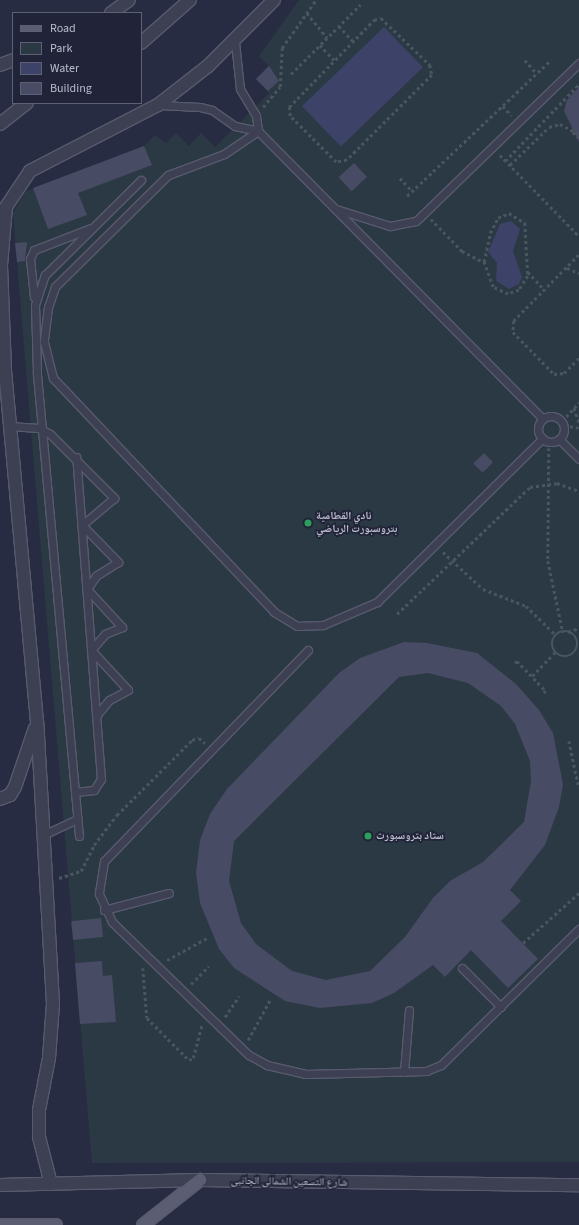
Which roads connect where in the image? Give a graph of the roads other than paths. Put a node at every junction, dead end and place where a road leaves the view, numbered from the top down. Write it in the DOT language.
graph roads {
  1 [pos="129,0"];
  2 [pos="190,0"];
  3 [pos="274,0"];
  4 [pos="113,12"];
  5 [pos="142,42"];
  6 [pos="235,42"];
  7 [pos="12,60"];
  8 [pos="579,63"];
  9 [pos="0,65"];
  10 [pos="26,104"];
  11 [pos="158,105"];
  12 [pos="0,124"];
  13 [pos="258,131"];
  14 [pos="141,180"];
  15 [pos="334,208"];
  16 [pos="93,227"];
  17 [pos="35,305"];
  18 [pos="3,365"];
  19 [pos="543,419"];
  20 [pos="10,426"];
  21 [pos="43,429"];
  22 [pos="543,438"];
  23 [pos="559,439"];
  24 [pos="76,457"];
  25 [pos="579,459"];
  26 [pos="82,525"];
  27 [pos="87,589"];
  28 [pos="91,650"];
  29 [pos="308,650"];
  30 [pos="97,715"];
  31 [pos="37,722"];
  32 [pos="75,792"];
  33 [pos="0,799"];
  34 [pos="78,819"];
  35 [pos="44,835"];
  36 [pos="79,836"];
  37 [pos="169,893"];
  38 [pos="104,910"];
  39 [pos="579,929"];
  40 [pos="462,968"];
  41 [pos="501,1007"];
  42 [pos="409,1010"];
  43 [pos="404,1072"];
  44 [pos="200,1180"];
  45 [pos="51,1184"];
  46 [pos="0,1185"];
  47 [pos="579,1186"];
  48 [pos="0,1225"];
  49 [pos="56,1225"];
  50 [pos="143,1225"];
  1 -- 4 [label="street"];
  2 -- 5 [label="street"];
  3 -- 6 [label="street"];
  6 -- 11 [label="street"];
  6 -- 13 [label="lane"];
  7 -- 9 [label="street"];
  8 -- 15 [label="lane"];
  10 -- 12 [label="street"];
  11 -- 13 [label="lane"];
  11 -- 18 [label="street"];
  13 -- 15 [label="lane"];
  13 -- 22 [label="lane"];
  14 -- 16 [label="lane"];
  15 -- 19 [label="lane"];
  16 -- 17 [label="lane"];
  16 -- 17 [label="lane"];
  17 -- 21 [label="lane"];
  18 -- 20 [label="street"];
  19 -- 22 [label="lane"];
  19 -- 23 [label="lane"];
  20 -- 21 [label="lane"];
  20 -- 31 [label="street"];
  21 -- 24 [label="lane"];
  21 -- 32 [label="lane"];
  22 -- 23 [label="lane"];
  23 -- 25 [label="lane"];
  24 -- 26 [label="lane"];
  24 -- 26 [label="lane"];
  26 -- 27 [label="lane"];
  26 -- 27 [label="lane"];
  27 -- 28 [label="lane"];
  27 -- 28 [label="lane"];
  28 -- 30 [label="lane"];
  28 -- 30 [label="lane"];
  29 -- 38 [label="lane"];
  30 -- 32 [label="lane"];
  31 -- 33 [label="street"];
  31 -- 35 [label="street"];
  32 -- 34 [label="lane"];
  34 -- 35 [label="lane"];
  34 -- 36 [label="lane"];
  35 -- 45 [label="street"];
  37 -- 38 [label="lane"];
  38 -- 43 [label="lane"];
  39 -- 41 [label="lane"];
  40 -- 41 [label="lane"];
  41 -- 43 [label="lane"];
  42 -- 43 [label="lane"];
  44 -- 45 [label="street, شارع التسعين الشمالى الجانبى"];
  44 -- 47 [label="street, شارع التسعين الشمالى الجانبى"];
  44 -- 50 [label="main road"];
  45 -- 46 [label="street, شارع التسعين الشمالى الجانبى"];
  48 -- 49 [label="main road"];
}
